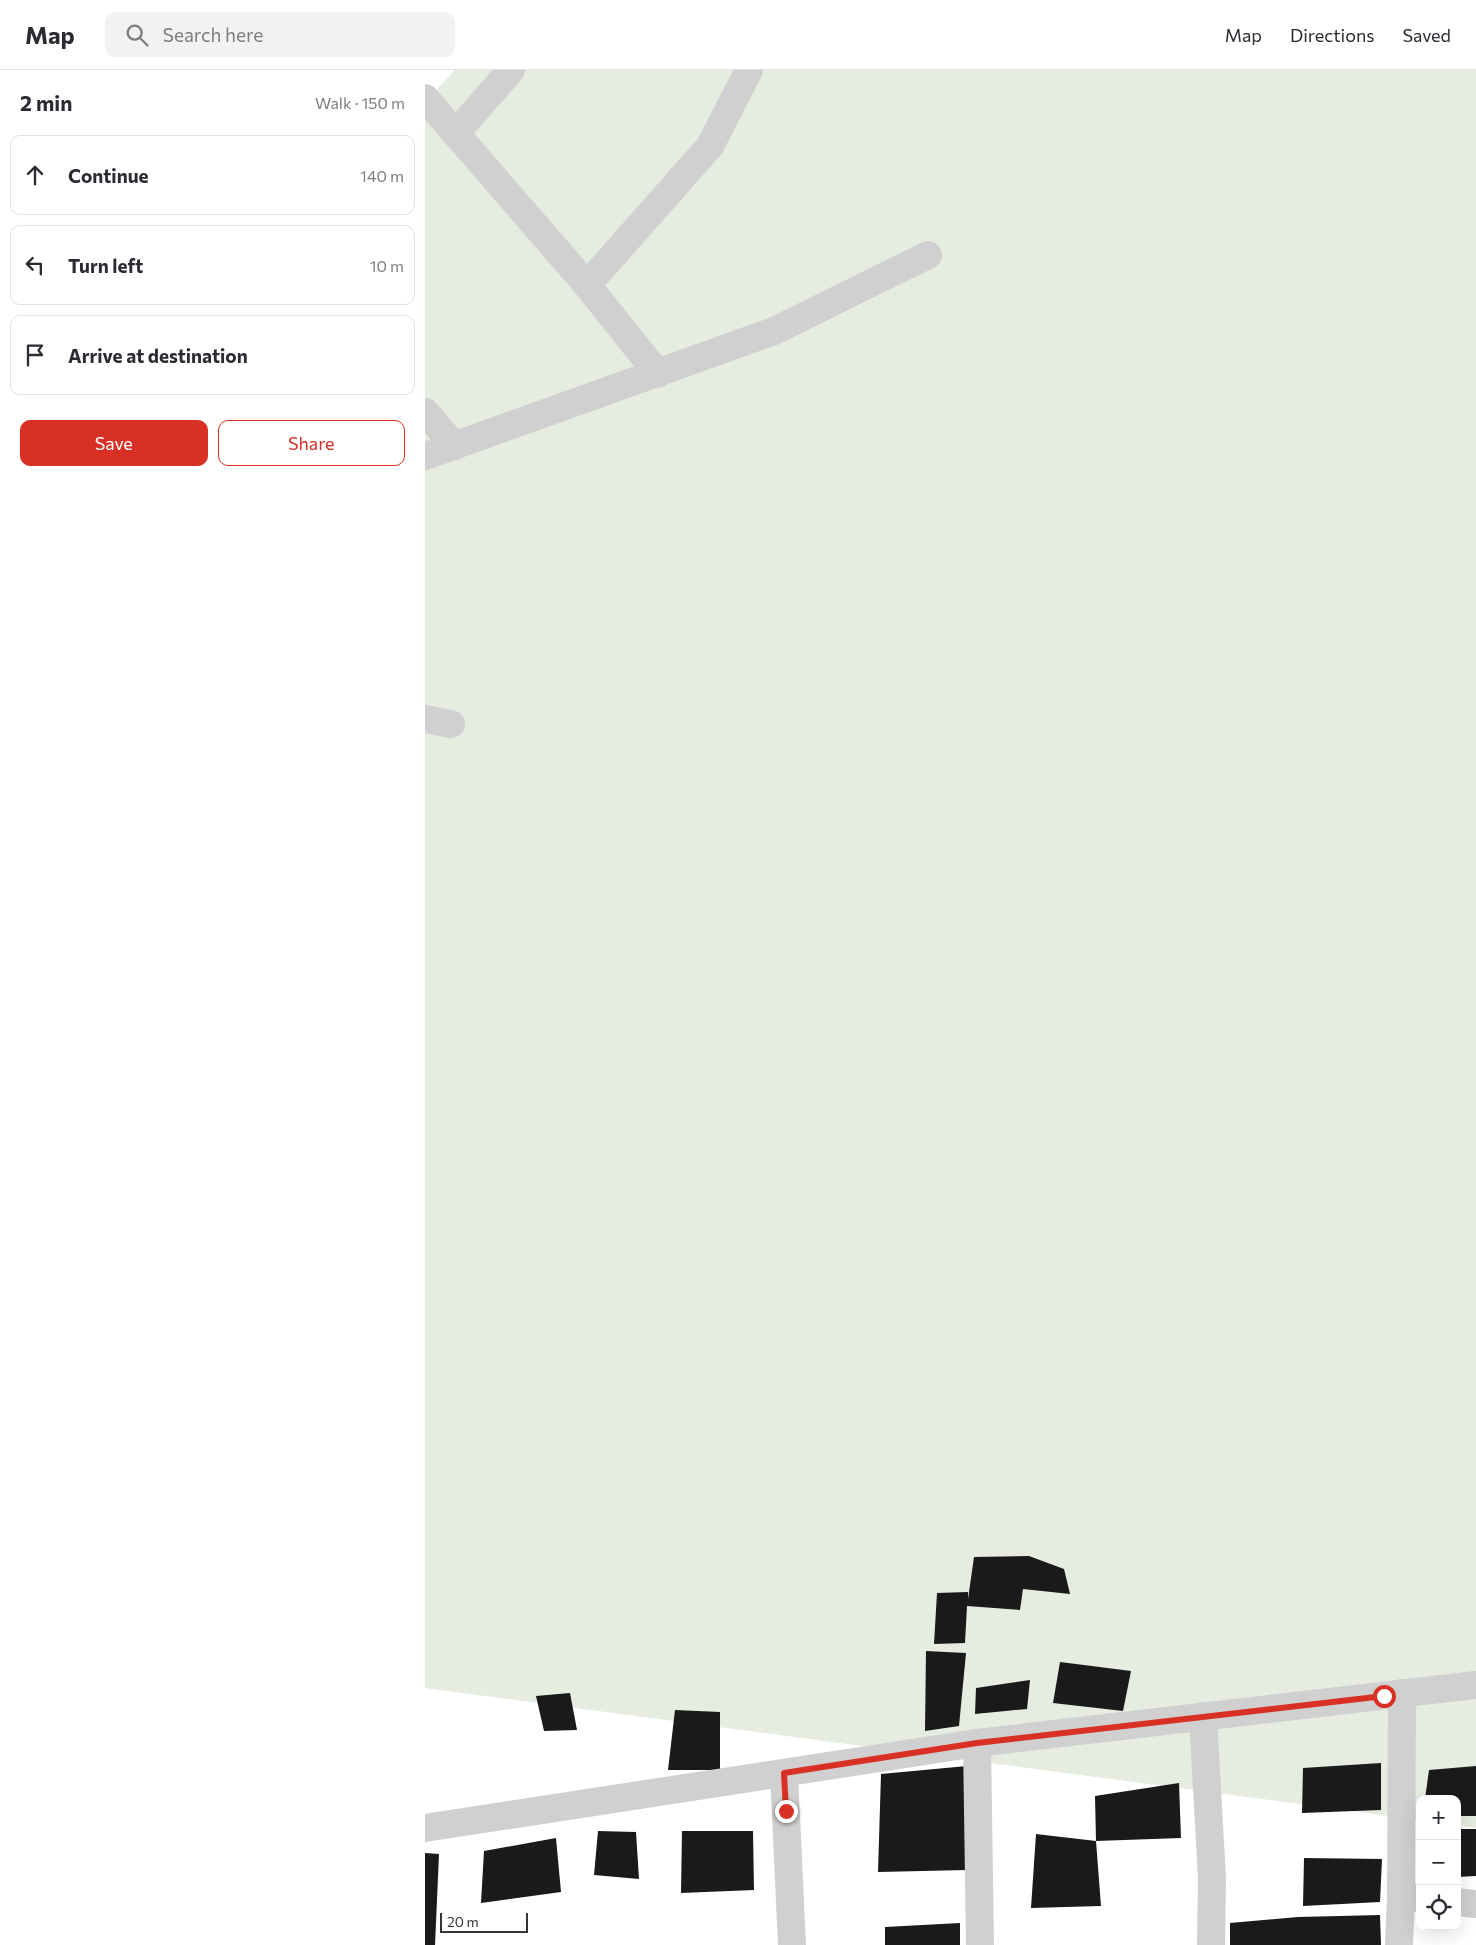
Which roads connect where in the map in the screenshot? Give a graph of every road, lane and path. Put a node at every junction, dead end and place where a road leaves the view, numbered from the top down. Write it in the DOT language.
graph roads {
  1 [pos="511,70"];
  2 [pos="749,70"];
  3 [pos="425,98"];
  4 [pos="456,133"];
  5 [pos="929,255"];
  6 [pos="587,286"];
  7 [pos="657,374"];
  8 [pos="425,412"];
  9 [pos="455,446"];
  10 [pos="425,456"];
  11 [pos="1476,1685"];
  12 [pos="1402,1693"];
  13 [pos="1203,1716"];
  14 [pos="977,1743"];
  15 [pos="784,1773"];
  16 [pos="425,1828"];
  17 [pos="1411,1897"];
  18 [pos="1461,1902"];
  19 [pos="1476,1904"];
  20 [pos="792,1945"];
  21 [pos="980,1945"];
  22 [pos="1211,1945"];
  23 [pos="1399,1945"];
  1 -- 4 [label="street"];
  2 -- 6 [label="street"];
  3 -- 4 [label="street"];
  4 -- 6 [label="street"];
  5 -- 7 [label="street"];
  6 -- 7 [label="street"];
  7 -- 9 [label="street"];
  8 -- 9 [label="street"];
  9 -- 10 [label="street"];
  11 -- 12 [label="street"];
  12 -- 13 [label="street"];
  12 -- 17 [label="street"];
  13 -- 14 [label="street"];
  13 -- 22 [label="street"];
  14 -- 15 [label="street"];
  14 -- 21 [label="street"];
  15 -- 16 [label="street"];
  15 -- 20 [label="street"];
  17 -- 23 [label="street"];
  18 -- 19 [label="street"];
}
